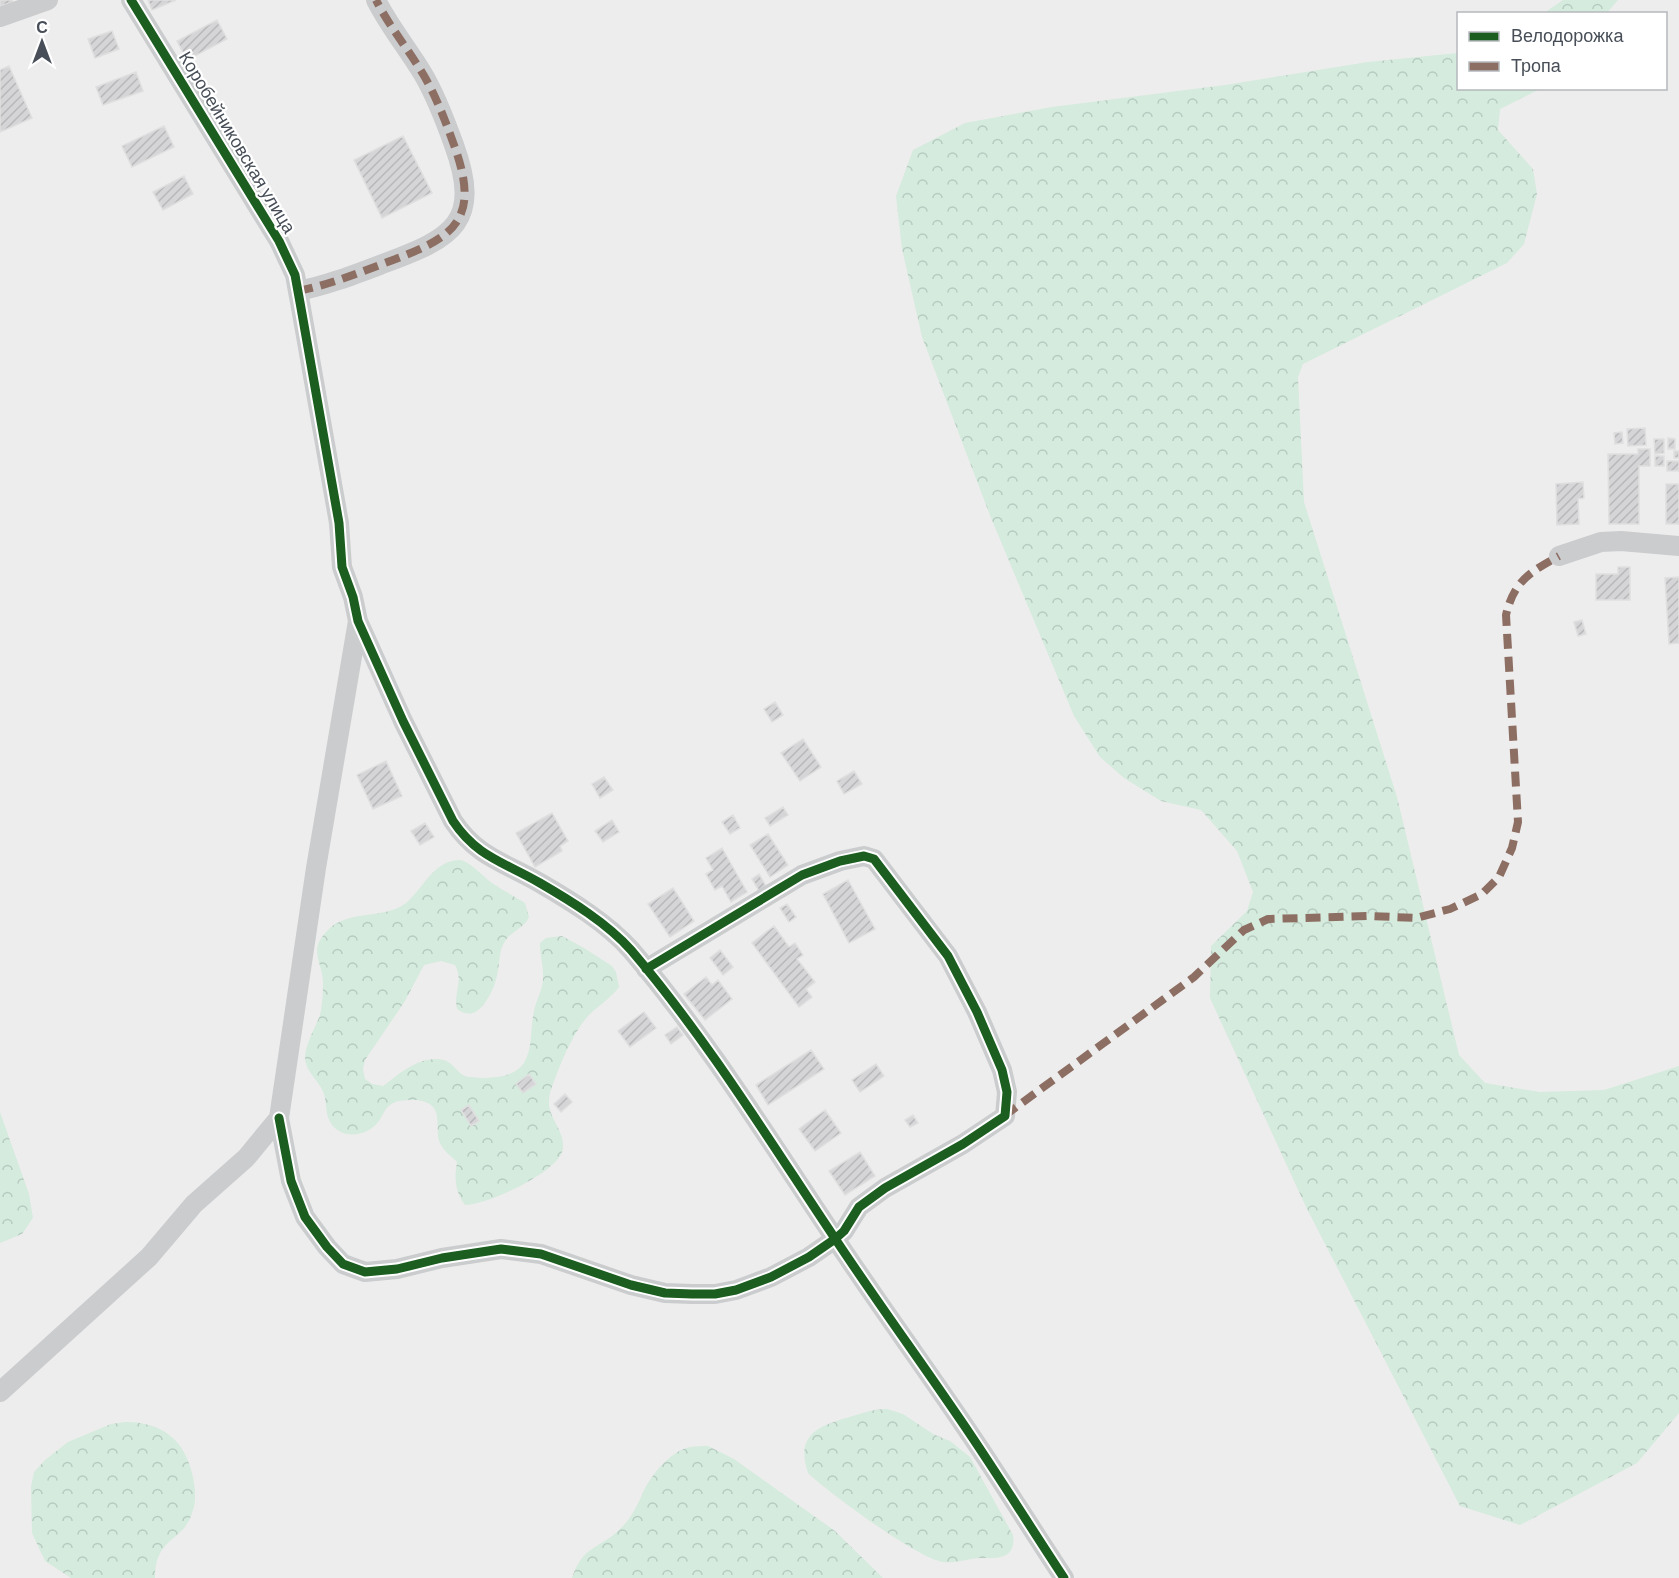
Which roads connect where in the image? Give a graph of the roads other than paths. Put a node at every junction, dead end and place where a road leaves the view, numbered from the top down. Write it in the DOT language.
graph roads {
  1 [pos="48,0"];
  2 [pos="132,0"];
  3 [pos="376,0"];
  4 [pos="0,17"];
  5 [pos="300,299"];
  6 [pos="1679,546"];
  7 [pos="1559,556"];
  8 [pos="358,621"];
  9 [pos="646,969"];
  10 [pos="279,1118"];
  11 [pos="835,1239"];
  12 [pos="0,1392"];
  13 [pos="1064,1578"];
  1 -- 4 [label="street"];
  2 -- 5 [label="street, Коробейниковская улица"];
  3 -- 5 [label="street"];
  5 -- 8 [label="street, Коробейниковская улица"];
  6 -- 7 [label="street"];
  8 -- 9 [label="street"];
  8 -- 10 [label="street"];
  9 -- 11 [label="street"];
  9 -- 11 [label="street"];
  10 -- 11 [label="street"];
  10 -- 12 [label="street"];
  11 -- 13 [label="street"];
}
